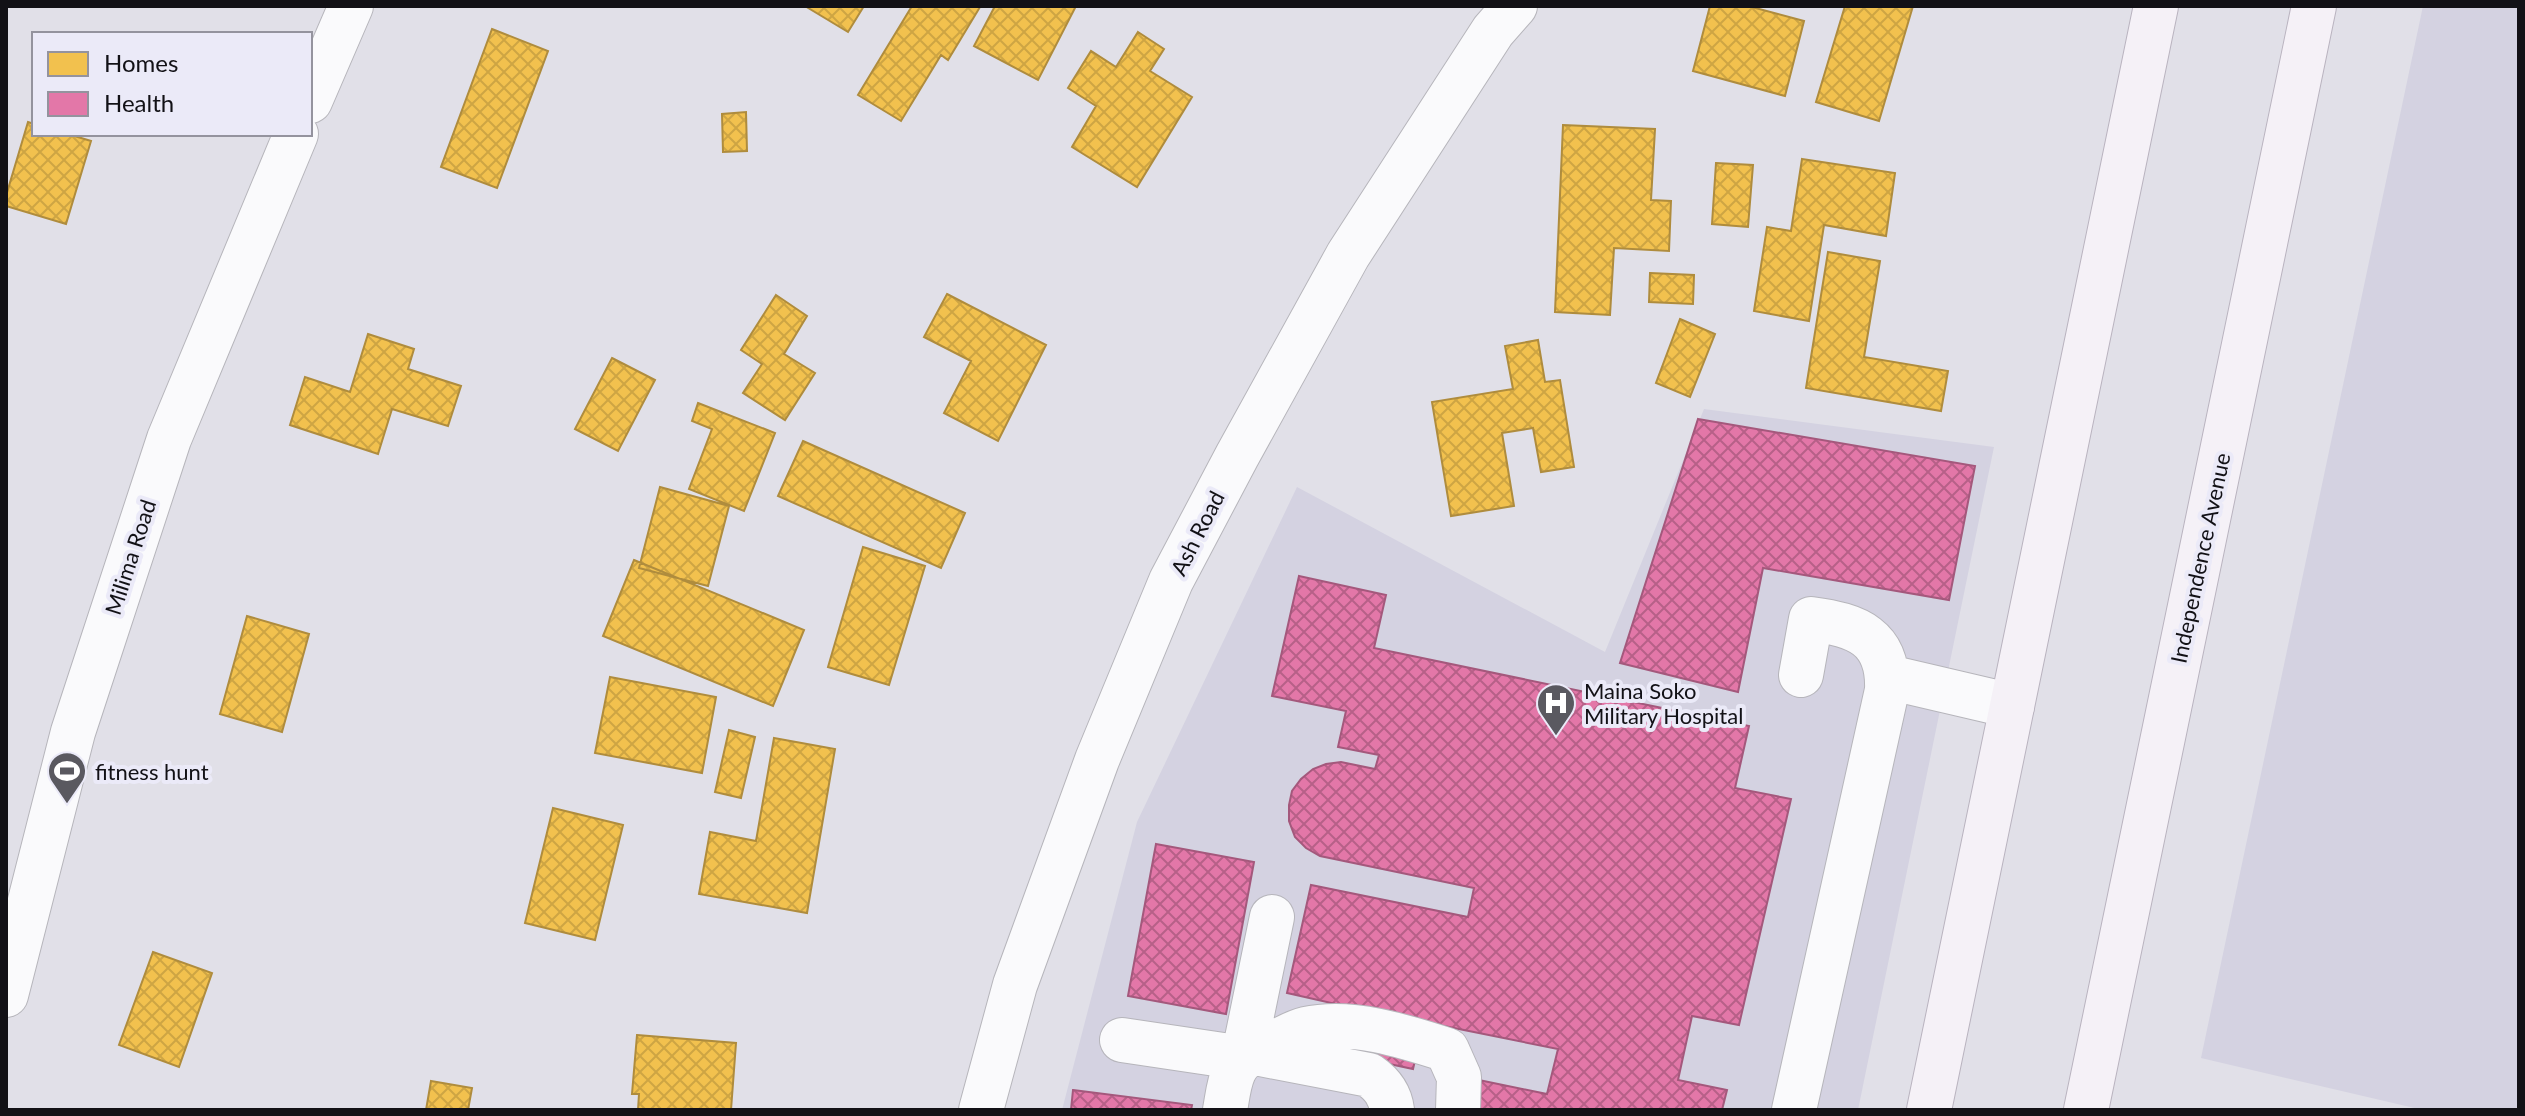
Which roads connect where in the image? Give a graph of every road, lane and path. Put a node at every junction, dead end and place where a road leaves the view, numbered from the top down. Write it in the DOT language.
graph roads {
  1 [pos="351,6"];
  2 [pos="1515,6"];
  3 [pos="2156,6"];
  4 [pos="2314,6"];
  5 [pos="312,96"];
  6 [pos="295,136"];
  7 [pos="1801,675"];
  8 [pos="1888,677"];
  9 [pos="2012,706"];
  10 [pos="1272,917"];
  11 [pos="6,995"];
  12 [pos="1122,1040"];
  13 [pos="1249,1056"];
  14 [pos="2093,1099"];
  15 [pos="981,1110"];
  16 [pos="1225,1110"];
  17 [pos="1392,1110"];
  18 [pos="1458,1110"];
  19 [pos="1794,1110"];
  20 [pos="1929,1110"];
  1 -- 5 [label="street"];
  2 -- 15 [label="street, Ash Road"];
  3 -- 9 [label="main road"];
  4 -- 14 [label="main road, Independence Avenue"];
  6 -- 11 [label="street, Milima Road"];
  7 -- 8 [label="street"];
  8 -- 9 [label="street"];
  8 -- 19 [label="street"];
  9 -- 20 [label="main road"];
  10 -- 13 [label="street"];
  12 -- 13 [label="street"];
  13 -- 16 [label="street"];
  13 -- 17 [label="street"];
  13 -- 18 [label="street"];
}
